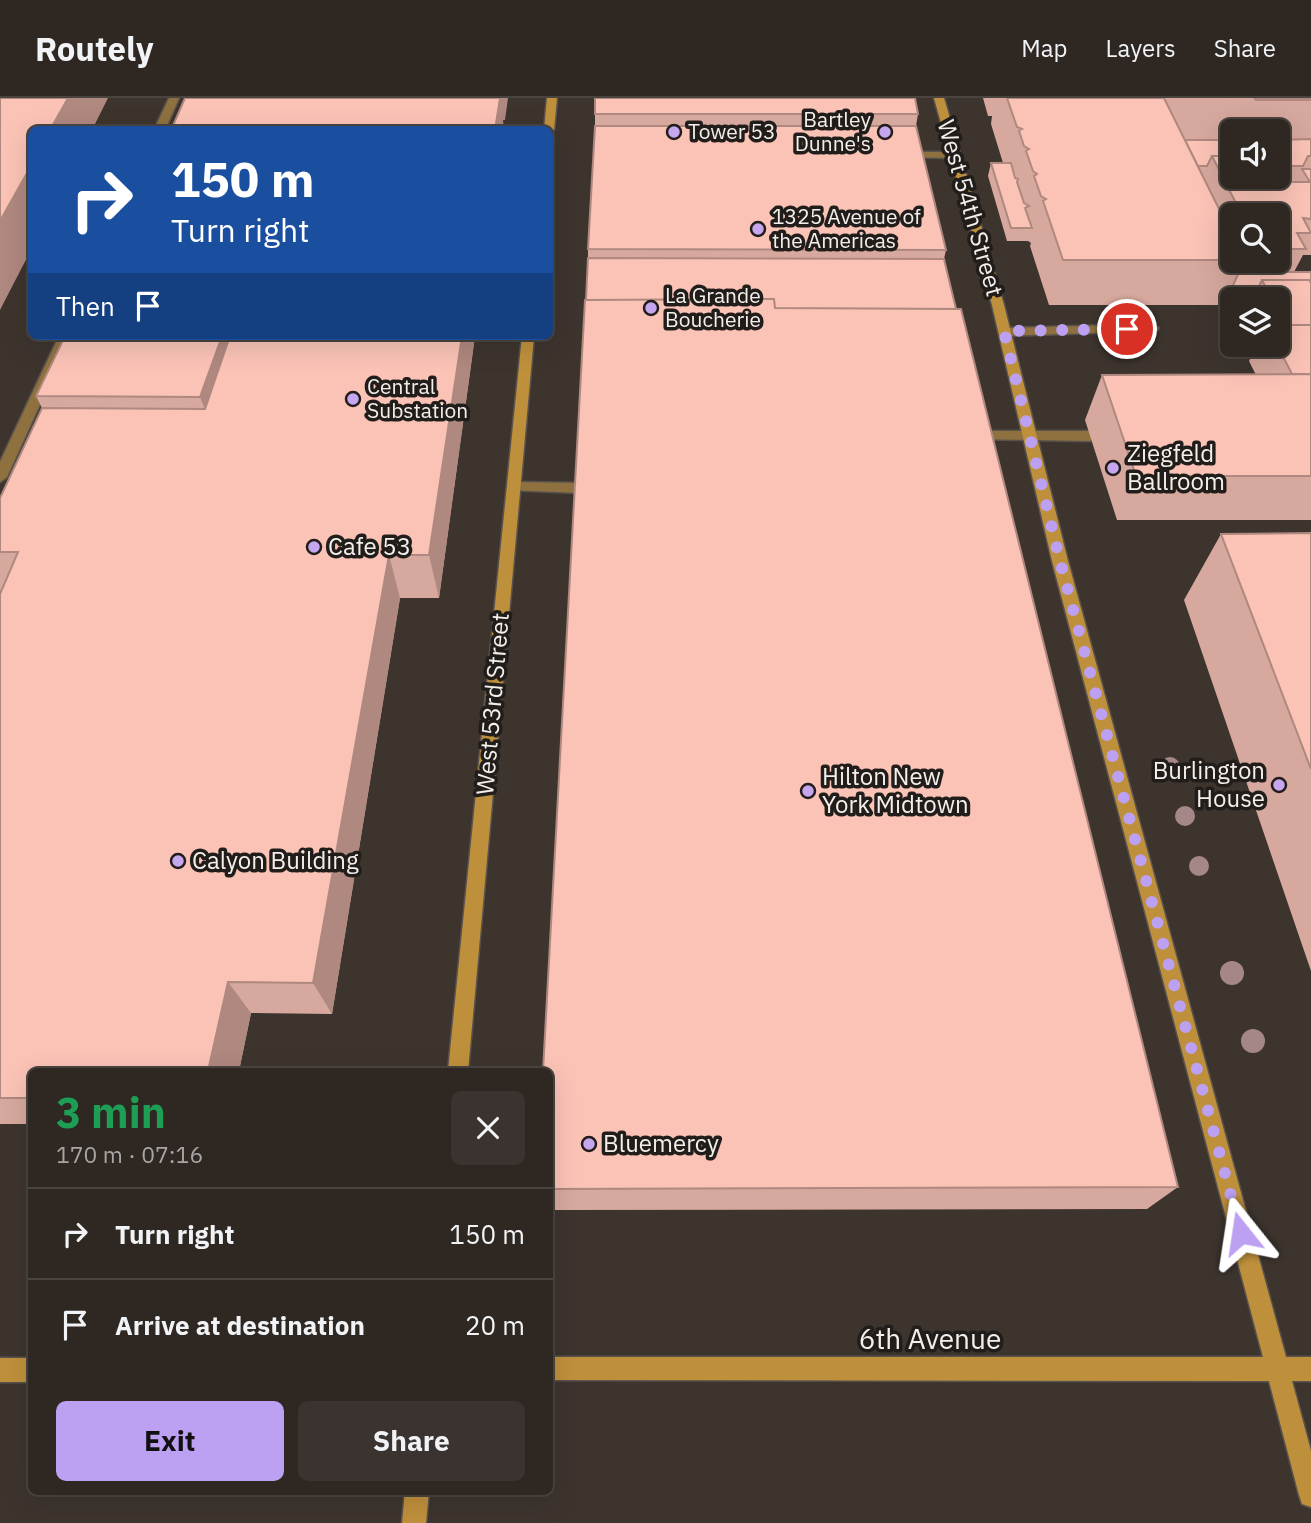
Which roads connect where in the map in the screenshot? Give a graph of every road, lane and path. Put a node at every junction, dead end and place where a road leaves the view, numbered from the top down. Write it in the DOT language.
graph roads {
  1 [pos="173,98"];
  2 [pos="552,98"];
  3 [pos="939,98"];
  4 [pos="161,126"];
  5 [pos="549,126"];
  6 [pos="905,155"];
  7 [pos="954,155"];
  8 [pos="1153,328"];
  9 [pos="1004,331"];
  10 [pos="63,340"];
  11 [pos="528,340"];
  12 [pos="969,436"];
  13 [pos="1029,436"];
  14 [pos="1090,436"];
  15 [pos="0,477"];
  16 [pos="513,487"];
  17 [pos="581,488"];
  18 [pos="458,1068"];
  19 [pos="553,1369"];
  20 [pos="1277,1369"];
  21 [pos="1311,1369"];
  22 [pos="0,1370"];
  23 [pos="28,1370"];
  24 [pos="417,1495"];
  25 [pos="1311,1495"];
  26 [pos="414,1523"];
  1 -- 4 [label="street"];
  2 -- 5 [label="main road"];
  3 -- 7 [label="main road, West 54th Street"];
  6 -- 7 [label="street"];
  7 -- 9 [label="main road, West 54th Street"];
  8 -- 9 [label="street"];
  9 -- 13 [label="main road, West 54th Street"];
  10 -- 15 [label="street"];
  11 -- 16 [label="main road, West 53rd Street"];
  12 -- 13 [label="street"];
  13 -- 14 [label="street"];
  13 -- 20 [label="main road, West 54th Street"];
  16 -- 17 [label="street"];
  16 -- 18 [label="main road, West 53rd Street"];
  19 -- 20 [label="main road, 6th Avenue"];
  20 -- 21 [label="main road, 6th Avenue"];
  20 -- 25 [label="main road, West 54th Street"];
  22 -- 23 [label="main road"];
  24 -- 26 [label="main road"];
}
